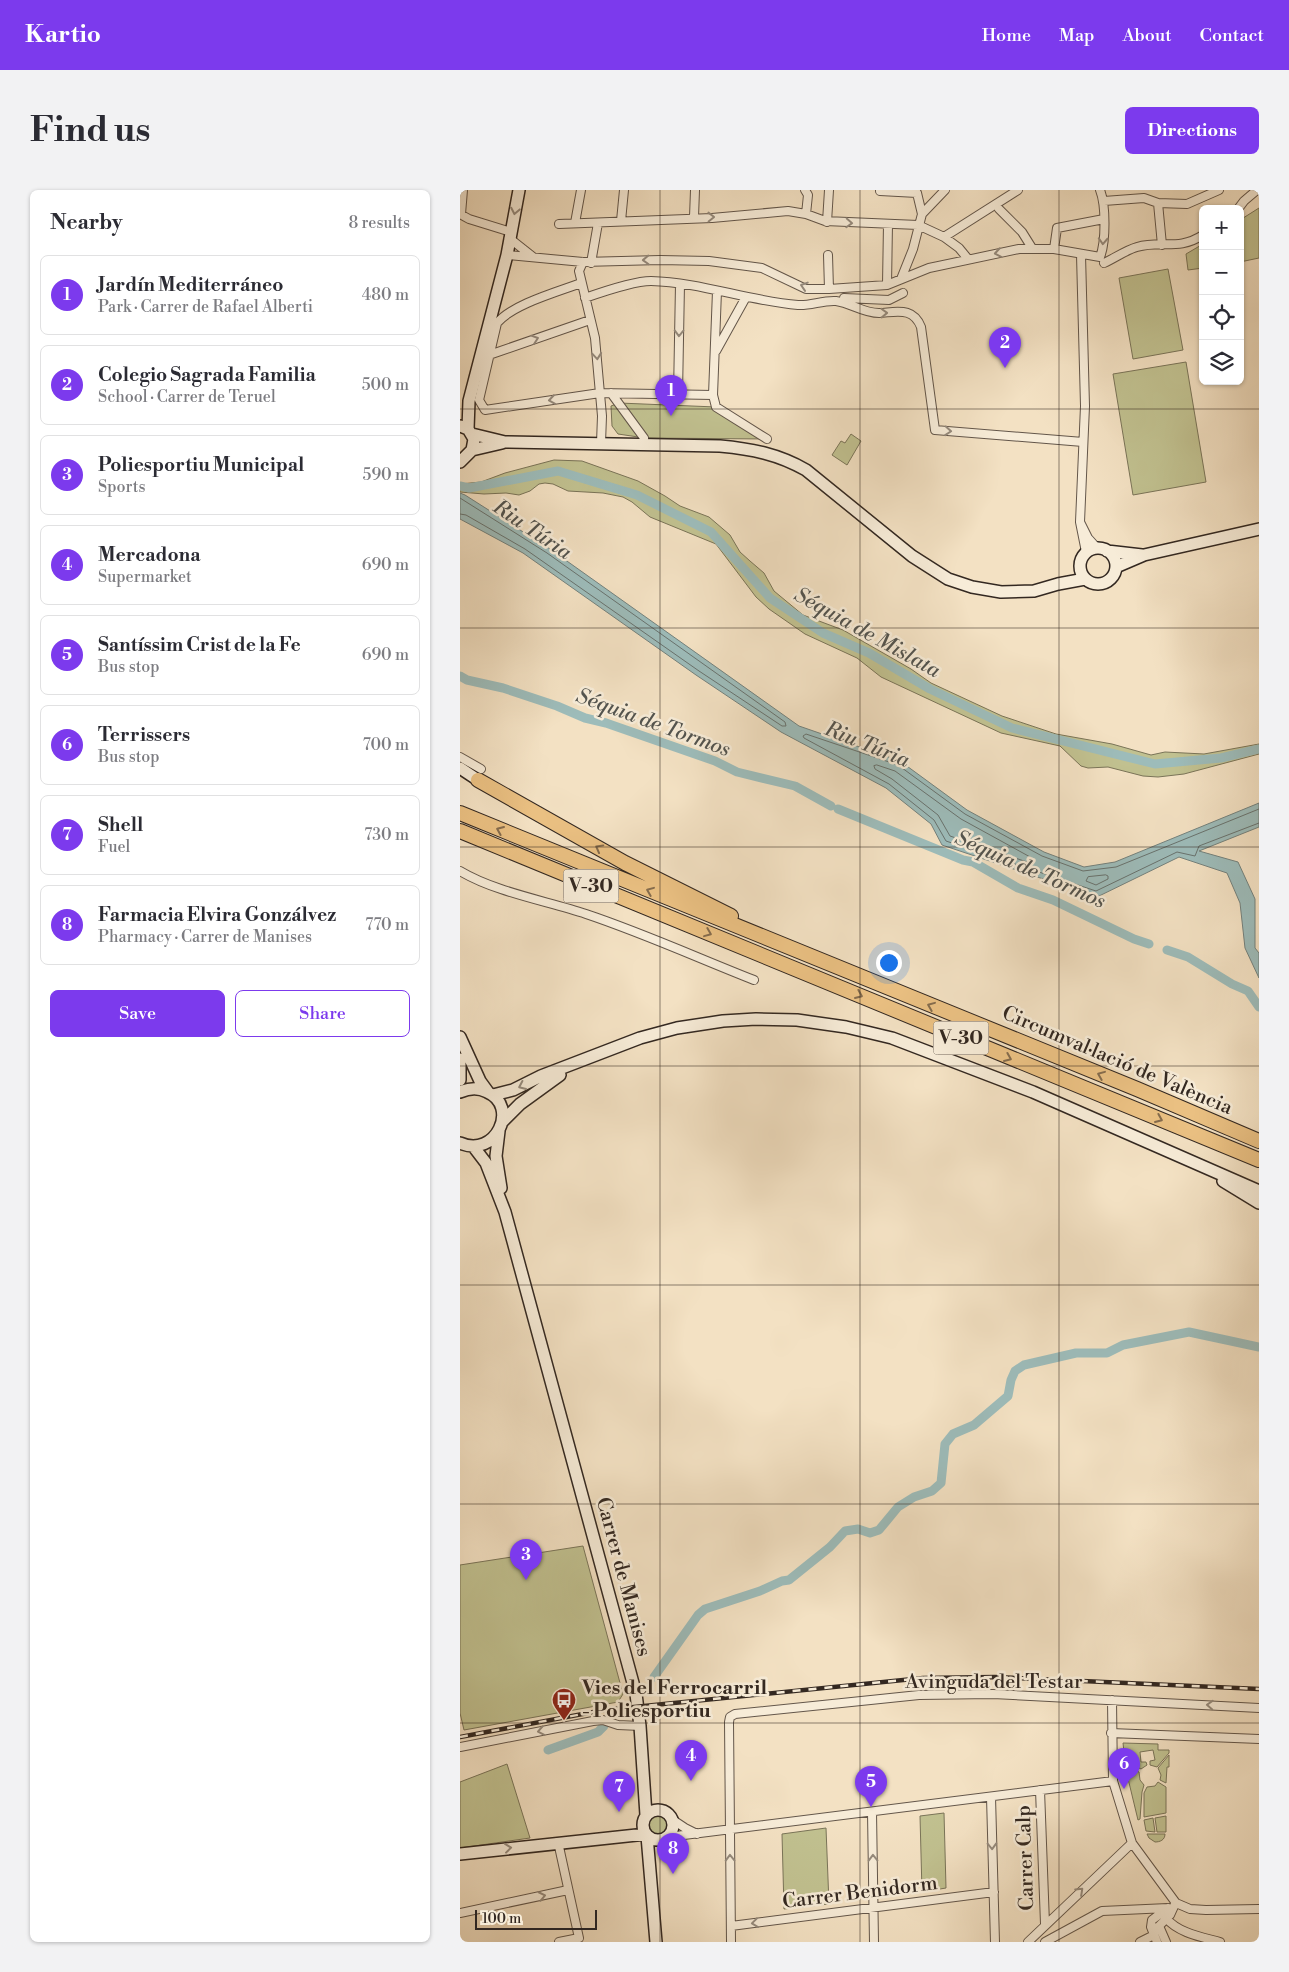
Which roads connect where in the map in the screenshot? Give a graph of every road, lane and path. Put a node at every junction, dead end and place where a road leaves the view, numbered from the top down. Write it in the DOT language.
graph roads {
  1 [pos="463,190"];
  2 [pos="519,190"];
  3 [pos="581,190"];
  4 [pos="624,190"];
  5 [pos="695,190"];
  6 [pos="805,190"];
  7 [pos="829,190"];
  8 [pos="945,190"];
  9 [pos="1018,190"];
  10 [pos="1100,190"];
  11 [pos="1219,190"];
  12 [pos="1257,190"];
  13 [pos="880,191"];
  14 [pos="1207,192"];
  15 [pos="1104,201"];
  16 [pos="1158,203"];
  17 [pos="1241,205"];
  18 [pos="1000,209"];
  19 [pos="460,214"];
  20 [pos="806,214"];
  21 [pos="922,214"];
  22 [pos="694,217"];
  23 [pos="1104,219"];
  24 [pos="621,221"];
  25 [pos="828,222"];
  26 [pos="575,223"];
  27 [pos="598,223"];
  28 [pos="559,224"];
  29 [pos="890,224"];
  30 [pos="918,225"];
  31 [pos="510,235"];
  32 [pos="944,236"];
  33 [pos="1199,238"];
  34 [pos="1162,246"];
  35 [pos="1032,248"];
  36 [pos="1054,249"];
  37 [pos="507,255"];
  38 [pos="828,255"];
  39 [pos="1081,255"];
  40 [pos="533,257"];
  41 [pos="968,259"];
  42 [pos="1102,260"];
  43 [pos="587,263"];
  44 [pos="902,279"];
  45 [pos="581,283"];
  46 [pos="680,284"];
  47 [pos="887,285"];
  48 [pos="833,289"];
  49 [pos="716,291"];
  50 [pos="903,293"];
  51 [pos="746,297"];
  52 [pos="585,298"];
  53 [pos="841,300"];
  54 [pos="590,320"];
  55 [pos="715,331"];
  56 [pos="726,332"];
  57 [pos="715,353"];
  58 [pos="489,355"];
  59 [pos="600,393"];
  60 [pos="611,393"];
  61 [pos="678,394"];
  62 [pos="713,395"];
  63 [pos="469,401"];
  64 [pos="460,415"];
  65 [pos="467,430"];
  66 [pos="644,438"];
  67 [pos="767,439"];
  68 [pos="505,442"];
  69 [pos="1083,442"];
  70 [pos="601,443"];
  71 [pos="464,457"];
  72 [pos="1080,522"];
  73 [pos="1259,529"];
  74 [pos="1102,549"];
  75 [pos="1086,552"];
  76 [pos="1144,555"];
  77 [pos="1116,567"];
  78 [pos="1082,575"];
  79 [pos="460,757"];
  80 [pos="460,768"];
  81 [pos="480,774"];
  82 [pos="460,813"];
  83 [pos="460,831"];
  84 [pos="460,871"];
  85 [pos="754,980"];
  86 [pos="890,989"];
  87 [pos="460,1037"];
  88 [pos="460,1059"];
  89 [pos="582,1061"];
  90 [pos="460,1080"];
  91 [pos="460,1092"];
  92 [pos="490,1093"];
  93 [pos="500,1127"];
  94 [pos="1259,1141"];
  95 [pos="460,1143"];
  96 [pos="473,1146"];
  97 [pos="1259,1160"];
  98 [pos="1199,1164"];
  99 [pos="1259,1191"];
  100 [pos="1259,1203"];
  101 [pos="505,1212"];
  102 [pos="1112,1700"];
  103 [pos="1259,1708"];
  104 [pos="640,1726"];
  105 [pos="1112,1733"];
  106 [pos="1259,1738"];
  107 [pos="460,1747"];
  108 [pos="1113,1781"];
  109 [pos="643,1784"];
  110 [pos="1040,1790"];
  111 [pos="991,1797"];
  112 [pos="661,1809"];
  113 [pos="872,1812"];
  114 [pos="646,1815"];
  115 [pos="673,1820"];
  116 [pos="730,1831"];
  117 [pos="646,1835"];
  118 [pos="699,1835"];
  119 [pos="664,1839"];
  120 [pos="558,1842"];
  121 [pos="1132,1843"];
  122 [pos="460,1854"];
  123 [pos="650,1860"];
  124 [pos="568,1890"];
  125 [pos="994,1892"];
  126 [pos="1176,1903"];
  127 [pos="874,1908"];
  128 [pos="1168,1908"];
  129 [pos="1259,1910"];
  130 [pos="460,1913"];
  131 [pos="1166,1918"];
  132 [pos="1045,1924"];
  133 [pos="731,1926"];
  134 [pos="1156,1939"];
  135 [pos="559,1942"];
  136 [pos="656,1942"];
  137 [pos="731,1942"];
  138 [pos="874,1942"];
  139 [pos="995,1942"];
  140 [pos="1028,1942"];
  141 [pos="1045,1942"];
  142 [pos="1140,1942"];
  143 [pos="1166,1942"];
  144 [pos="1220,1942"];
  1 -- 19 [label="street"];
  2 -- 31 [label="street, one-way"];
  3 -- 26 [label="street"];
  4 -- 24 [label="street"];
  5 -- 22 [label="street"];
  6 -- 20 [label="street"];
  7 -- 25 [label="street"];
  8 -- 21 [label="street"];
  9 -- 32 [label="street"];
  10 -- 15 [label="street"];
  11 -- 14 [label="street"];
  12 -- 17 [label="street"];
  13 -- 21 [label="street"];
  14 -- 16 [label="street"];
  15 -- 16 [label="street"];
  15 -- 23 [label="street"];
  16 -- 34 [label="street"];
  18 -- 35 [label="street"];
  19 -- 31 [label="street"];
  22 -- 20 [label="street, one-way"];
  20 -- 25 [label="street"];
  21 -- 30 [label="street"];
  22 -- 24 [label="street"];
  23 -- 36 [label="street"];
  23 -- 42 [label="street, one-way"];
  24 -- 27 [label="street"];
  25 -- 29 [label="street, one-way"];
  26 -- 27 [label="street"];
  26 -- 28 [label="street"];
  27 -- 43 [label="street"];
  29 -- 30 [label="street"];
  29 -- 47 [label="street"];
  30 -- 32 [label="street"];
  30 -- 44 [label="street"];
  31 -- 37 [label="street"];
  31 -- 40 [label="street"];
  32 -- 41 [label="street"];
  33 -- 34 [label="street"];
  34 -- 42 [label="street"];
  35 -- 36 [label="street"];
  35 -- 41 [label="street, one-way"];
  36 -- 39 [label="street"];
  37 -- 40 [label="street"];
  37 -- 63 [label="street"];
  38 -- 48 [label="street"];
  39 -- 42 [label="street"];
  39 -- 69 [label="street"];
  40 -- 43 [label="street"];
  41 -- 44 [label="street"];
  43 -- 45 [label="street"];
  48 -- 43 [label="street, one-way"];
  44 -- 47 [label="street"];
  45 -- 52 [label="street"];
  45 -- 58 [label="street"];
  46 -- 49 [label="street"];
  46 -- 52 [label="street"];
  46 -- 61 [label="street, one-way"];
  47 -- 48 [label="street"];
  48 -- 53 [label="street"];
  49 -- 51 [label="street"];
  49 -- 55 [label="street"];
  50 -- 53 [label="street"];
  51 -- 53 [label="street"];
  51 -- 56 [label="street"];
  52 -- 54 [label="street"];
  53 -- 69 [label="street, one-way"];
  58 -- 54 [label="street, one-way"];
  54 -- 59 [label="street, one-way"];
  55 -- 56 [label="street"];
  55 -- 57 [label="street"];
  56 -- 57 [label="street"];
  57 -- 62 [label="street"];
  59 -- 58 [label="street, one-way"];
  59 -- 60 [label="street"];
  59 -- 70 [label="street"];
  60 -- 61 [label="street"];
  60 -- 66 [label="street"];
  61 -- 62 [label="street"];
  62 -- 67 [label="street"];
  63 -- 64 [label="street"];
  63 -- 65 [label="street"];
  65 -- 68 [label="street"];
  65 -- 71 [label="street"];
  68 -- 70 [label="street"];
  68 -- 71 [label="street"];
  69 -- 72 [label="street"];
  70 -- 78 [label="street"];
  72 -- 74 [label="street"];
  72 -- 75 [label="street"];
  73 -- 76 [label="street"];
  74 -- 75 [label="street"];
  74 -- 76 [label="street"];
  74 -- 77 [label="street"];
  75 -- 78 [label="street"];
  76 -- 77 [label="street"];
  77 -- 78 [label="street"];
  79 -- 81 [label="street"];
  80 -- 81 [label="street"];
  86 -- 81 [label="highway, one-way"];
  86 -- 82 [label="highway, Circumval·lació de València / V-30, one-way"];
  83 -- 97 [label="highway, Circumval·lació de València / V-30, one-way"];
  84 -- 85 [label="street"];
  94 -- 86 [label="highway, Circumval·lació de València / V-30, one-way"];
  87 -- 92 [label="street"];
  88 -- 90 [label="street"];
  89 -- 92 [label="street, one-way"];
  89 -- 93 [label="street"];
  89 -- 98 [label="street"];
  91 -- 92 [label="street"];
  92 -- 93 [label="street"];
  93 -- 96 [label="street"];
  93 -- 101 [label="street"];
  95 -- 96 [label="street"];
  96 -- 101 [label="street"];
  98 -- 99 [label="street"];
  98 -- 100 [label="street"];
  101 -- 104 [label="street, Carrer de Manises"];
  103 -- 102 [label="street, Avinguda del Testar, one-way"];
  102 -- 105 [label="street"];
  102 -- 116 [label="street, Avinguda del Testar"];
  104 -- 107 [label="street, one-way"];
  104 -- 109 [label="street, Carrer de Manises"];
  105 -- 106 [label="street"];
  105 -- 108 [label="street"];
  108 -- 110 [label="street"];
  108 -- 121 [label="street"];
  109 -- 112 [label="street"];
  109 -- 114 [label="street, Carrer de Manises"];
  110 -- 111 [label="street"];
  110 -- 132 [label="street, Carrer Calp"];
  111 -- 113 [label="street"];
  111 -- 125 [label="street, one-way"];
  112 -- 114 [label="street"];
  112 -- 115 [label="street"];
  113 -- 116 [label="street"];
  127 -- 113 [label="street, one-way"];
  114 -- 117 [label="street"];
  115 -- 118 [label="street"];
  115 -- 119 [label="street"];
  116 -- 118 [label="street"];
  133 -- 116 [label="street, one-way"];
  117 -- 119 [label="street"];
  117 -- 120 [label="street"];
  117 -- 123 [label="street"];
  118 -- 119 [label="street"];
  119 -- 123 [label="street"];
  122 -- 120 [label="street, one-way"];
  120 -- 124 [label="street"];
  121 -- 126 [label="street"];
  132 -- 121 [label="street, one-way"];
  123 -- 136 [label="street"];
  130 -- 124 [label="street, one-way"];
  124 -- 135 [label="street"];
  125 -- 127 [label="street, Carrer Benidorm"];
  125 -- 139 [label="street"];
  126 -- 128 [label="street"];
  126 -- 129 [label="street"];
  126 -- 131 [label="street"];
  127 -- 133 [label="street, Carrer Benidorm, one-way"];
  127 -- 138 [label="street"];
  128 -- 134 [label="street"];
  128 -- 141 [label="street"];
  131 -- 143 [label="street"];
  131 -- 144 [label="street"];
  132 -- 140 [label="street"];
  133 -- 137 [label="street"];
  134 -- 142 [label="street"];
}
